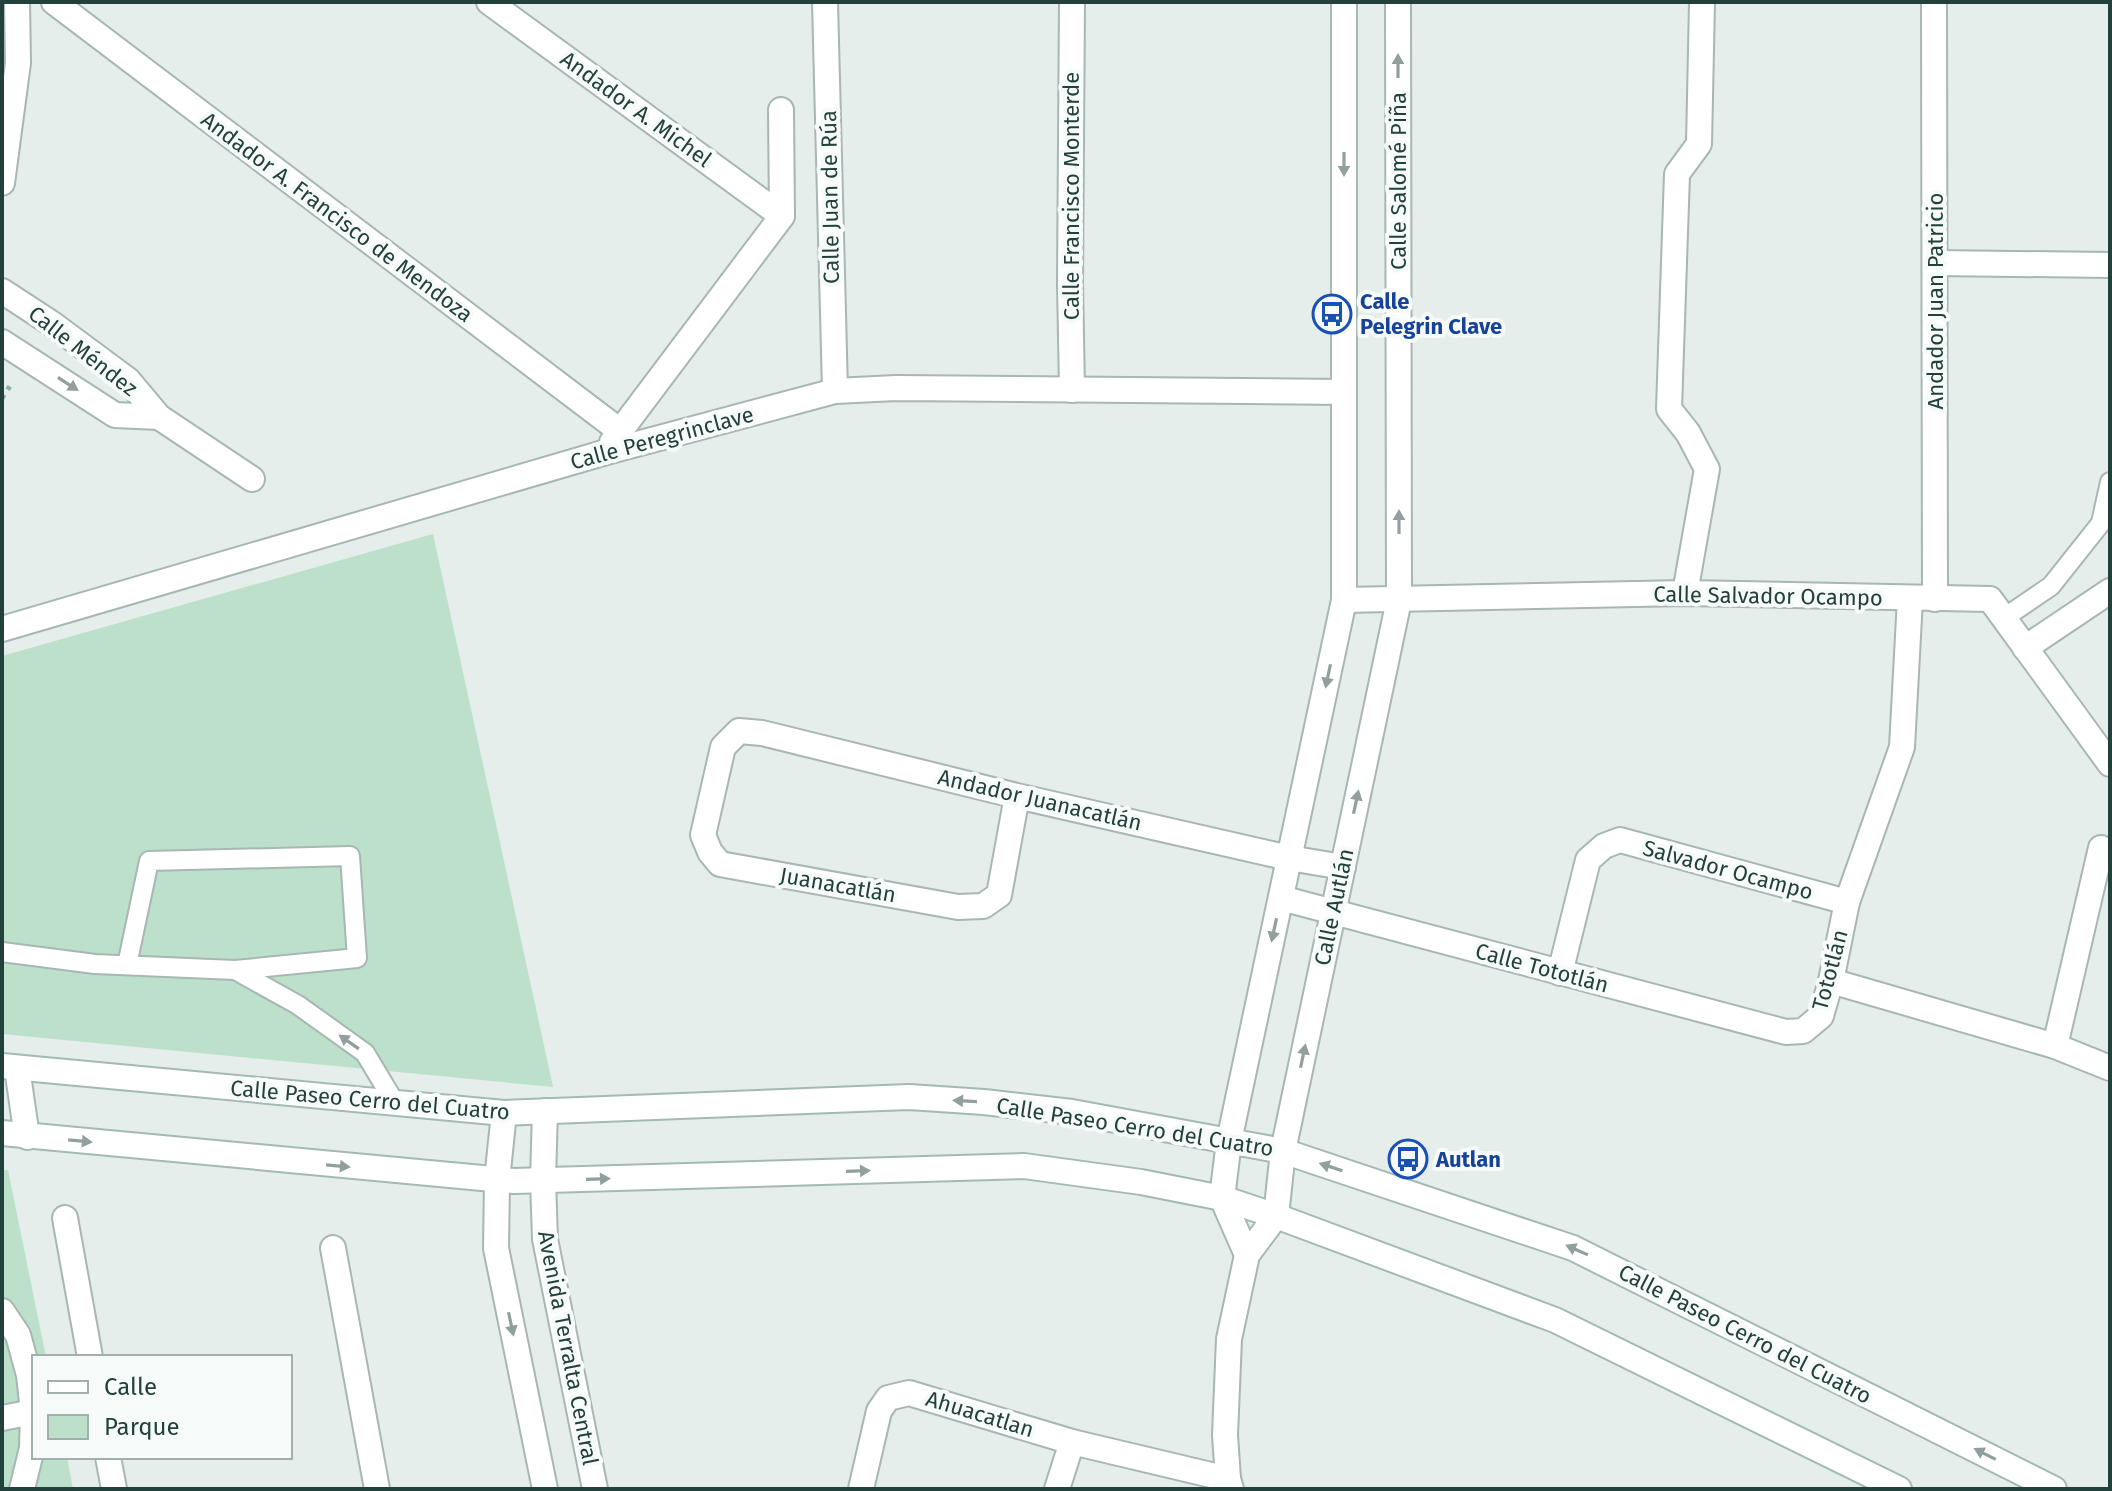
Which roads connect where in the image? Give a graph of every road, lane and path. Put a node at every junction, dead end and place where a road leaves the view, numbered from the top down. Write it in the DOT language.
graph roads {
  1 [pos="17,2"];
  2 [pos="54,2"];
  3 [pos="489,2"];
  4 [pos="825,2"];
  5 [pos="1072,2"];
  6 [pos="1344,2"];
  7 [pos="1398,2"];
  8 [pos="1702,2"];
  9 [pos="1934,2"];
  10 [pos="781,110"];
  11 [pos="2,183"];
  12 [pos="782,216"];
  13 [pos="1935,263"];
  14 [pos="2110,265"];
  15 [pos="2,291"];
  16 [pos="2,342"];
  17 [pos="1072,390"];
  18 [pos="835,391"];
  19 [pos="1343,392"];
  20 [pos="159,417"];
  21 [pos="620,431"];
  22 [pos="603,453"];
  23 [pos="252,479"];
  24 [pos="2110,482"];
  25 [pos="2110,591"];
  26 [pos="1685,593"];
  27 [pos="1910,599"];
  28 [pos="1935,599"];
  29 [pos="1344,600"];
  30 [pos="1399,600"];
  31 [pos="2004,618"];
  32 [pos="2,629"];
  33 [pos="2025,648"];
  34 [pos="739,731"];
  35 [pos="2109,764"];
  36 [pos="1017,796"];
  37 [pos="2101,848"];
  38 [pos="1289,858"];
  39 [pos="1343,867"];
  40 [pos="1281,898"];
  41 [pos="1847,902"];
  42 [pos="1333,912"];
  43 [pos="2,952"];
  44 [pos="127,965"];
  45 [pos="235,970"];
  46 [pos="1560,973"];
  47 [pos="1831,981"];
  48 [pos="1803,1031"];
  49 [pos="2055,1046"];
  50 [pos="9,1067"];
  51 [pos="2110,1068"];
  52 [pos="395,1103"];
  53 [pos="545,1111"];
  54 [pos="504,1113"];
  55 [pos="2,1133"];
  56 [pos="27,1137"];
  57 [pos="1229,1141"];
  58 [pos="1283,1151"];
  59 [pos="497,1180"];
  60 [pos="543,1180"];
  61 [pos="1222,1198"];
  62 [pos="1276,1216"];
  63 [pos="65,1218"];
  64 [pos="333,1248"];
  65 [pos="1247,1255"];
  66 [pos="2,1311"];
  67 [pos="90,1355"];
  68 [pos="32,1403"];
  69 [pos="32,1412"];
  70 [pos="2,1418"];
  71 [pos="1072,1442"];
  72 [pos="32,1448"];
  73 [pos="108,1459"];
  74 [pos="1229,1484"];
  75 [pos="22,1489"];
  76 [pos="114,1489"];
  77 [pos="377,1489"];
  78 [pos="545,1489"];
  79 [pos="595,1489"];
  80 [pos="861,1489"];
  81 [pos="1057,1489"];
  82 [pos="1899,1489"];
  83 [pos="2054,1489"];
  1 -- 11 [label="street"];
  2 -- 21 [label="street, Andador A. Francisco de Mendoza"];
  3 -- 12 [label="street, Andador A. Michel"];
  4 -- 18 [label="street, Calle Juan de Rúa"];
  5 -- 17 [label="street, Calle Francisco Monterde"];
  6 -- 19 [label="street, one-way"];
  30 -- 7 [label="street, Calle Salomé Piña, one-way"];
  8 -- 26 [label="street"];
  9 -- 13 [label="street, Andador Juan Patricio"];
  10 -- 12 [label="street"];
  12 -- 21 [label="street"];
  13 -- 14 [label="street"];
  13 -- 28 [label="street, Andador Juan Patricio"];
  15 -- 20 [label="street, Calle Méndez"];
  16 -- 20 [label="street, Calle Méndez, one-way"];
  17 -- 18 [label="street, Calle Peregrinclave"];
  17 -- 19 [label="street, Calle Peregrinclave"];
  18 -- 22 [label="street, Calle Peregrinclave"];
  19 -- 29 [label="street"];
  20 -- 23 [label="street, Calle Méndez"];
  21 -- 22 [label="street"];
  22 -- 32 [label="street, Calle Peregrinclave"];
  24 -- 31 [label="lane"];
  25 -- 33 [label="street"];
  26 -- 27 [label="street, Calle Salvador Ocampo"];
  26 -- 30 [label="street, Calle Salvador Ocampo"];
  27 -- 28 [label="street, Calle Salvador Ocampo"];
  27 -- 41 [label="street"];
  28 -- 31 [label="street, Calle Salvador Ocampo"];
  29 -- 30 [label="street, Calle Salvador Ocampo"];
  29 -- 38 [label="street, one-way"];
  39 -- 30 [label="street, Calle Autlán, one-way"];
  31 -- 33 [label="street, Calle Salvador Ocampo"];
  33 -- 35 [label="street, Calle Salvador Ocampo"];
  34 -- 36 [label="street, Andador Juanacatlán"];
  34 -- 36 [label="street, Juanacatlán"];
  36 -- 38 [label="street, Andador Juanacatlán"];
  37 -- 49 [label="street"];
  38 -- 39 [label="street, Andador Juanacatlán"];
  38 -- 40 [label="street"];
  39 -- 42 [label="street, Calle Autlán"];
  40 -- 42 [label="street, Calle Tototlán"];
  40 -- 57 [label="street, one-way"];
  41 -- 46 [label="street, Salvador Ocampo"];
  41 -- 47 [label="street, Tototlán"];
  42 -- 46 [label="street, Calle Tototlán"];
  58 -- 42 [label="street, Calle Autlán, one-way"];
  43 -- 44 [label="lane"];
  44 -- 45 [label="lane"];
  44 -- 45 [label="lane"];
  52 -- 45 [label="lane, one-way"];
  46 -- 48 [label="street, Calle Tototlán"];
  47 -- 48 [label="street, Tototlán"];
  47 -- 49 [label="street"];
  49 -- 51 [label="street"];
  50 -- 52 [label="street, Calle Paseo Cerro del Cuatro"];
  50 -- 56 [label="street"];
  52 -- 54 [label="street, Calle Paseo Cerro del Cuatro"];
  53 -- 54 [label="street, Calle Paseo Cerro del Cuatro"];
  57 -- 53 [label="street, Calle Paseo Cerro del Cuatro, one-way"];
  53 -- 60 [label="street, Avenida Terralta Central"];
  54 -- 59 [label="street"];
  55 -- 56 [label="street"];
  56 -- 59 [label="street, one-way"];
  57 -- 58 [label="street, Calle Paseo Cerro del Cuatro"];
  57 -- 61 [label="street"];
  58 -- 62 [label="street, Calle Autlán"];
  83 -- 58 [label="street, Calle Paseo Cerro del Cuatro, one-way"];
  59 -- 60 [label="street"];
  59 -- 78 [label="street, one-way"];
  60 -- 61 [label="street, one-way"];
  60 -- 79 [label="street, Avenida Terralta Central"];
  61 -- 62 [label="street"];
  61 -- 65 [label="street"];
  62 -- 65 [label="street"];
  62 -- 82 [label="street"];
  63 -- 67 [label="street"];
  64 -- 77 [label="street"];
  65 -- 74 [label="street"];
  66 -- 68 [label="street"];
  69 -- 70 [label="street"];
  71 -- 74 [label="street, Ahuacatlan"];
  71 -- 80 [label="street, Ahuacatlan"];
  71 -- 81 [label="street"];
  72 -- 75 [label="street"];
  73 -- 76 [label="street"];
}
